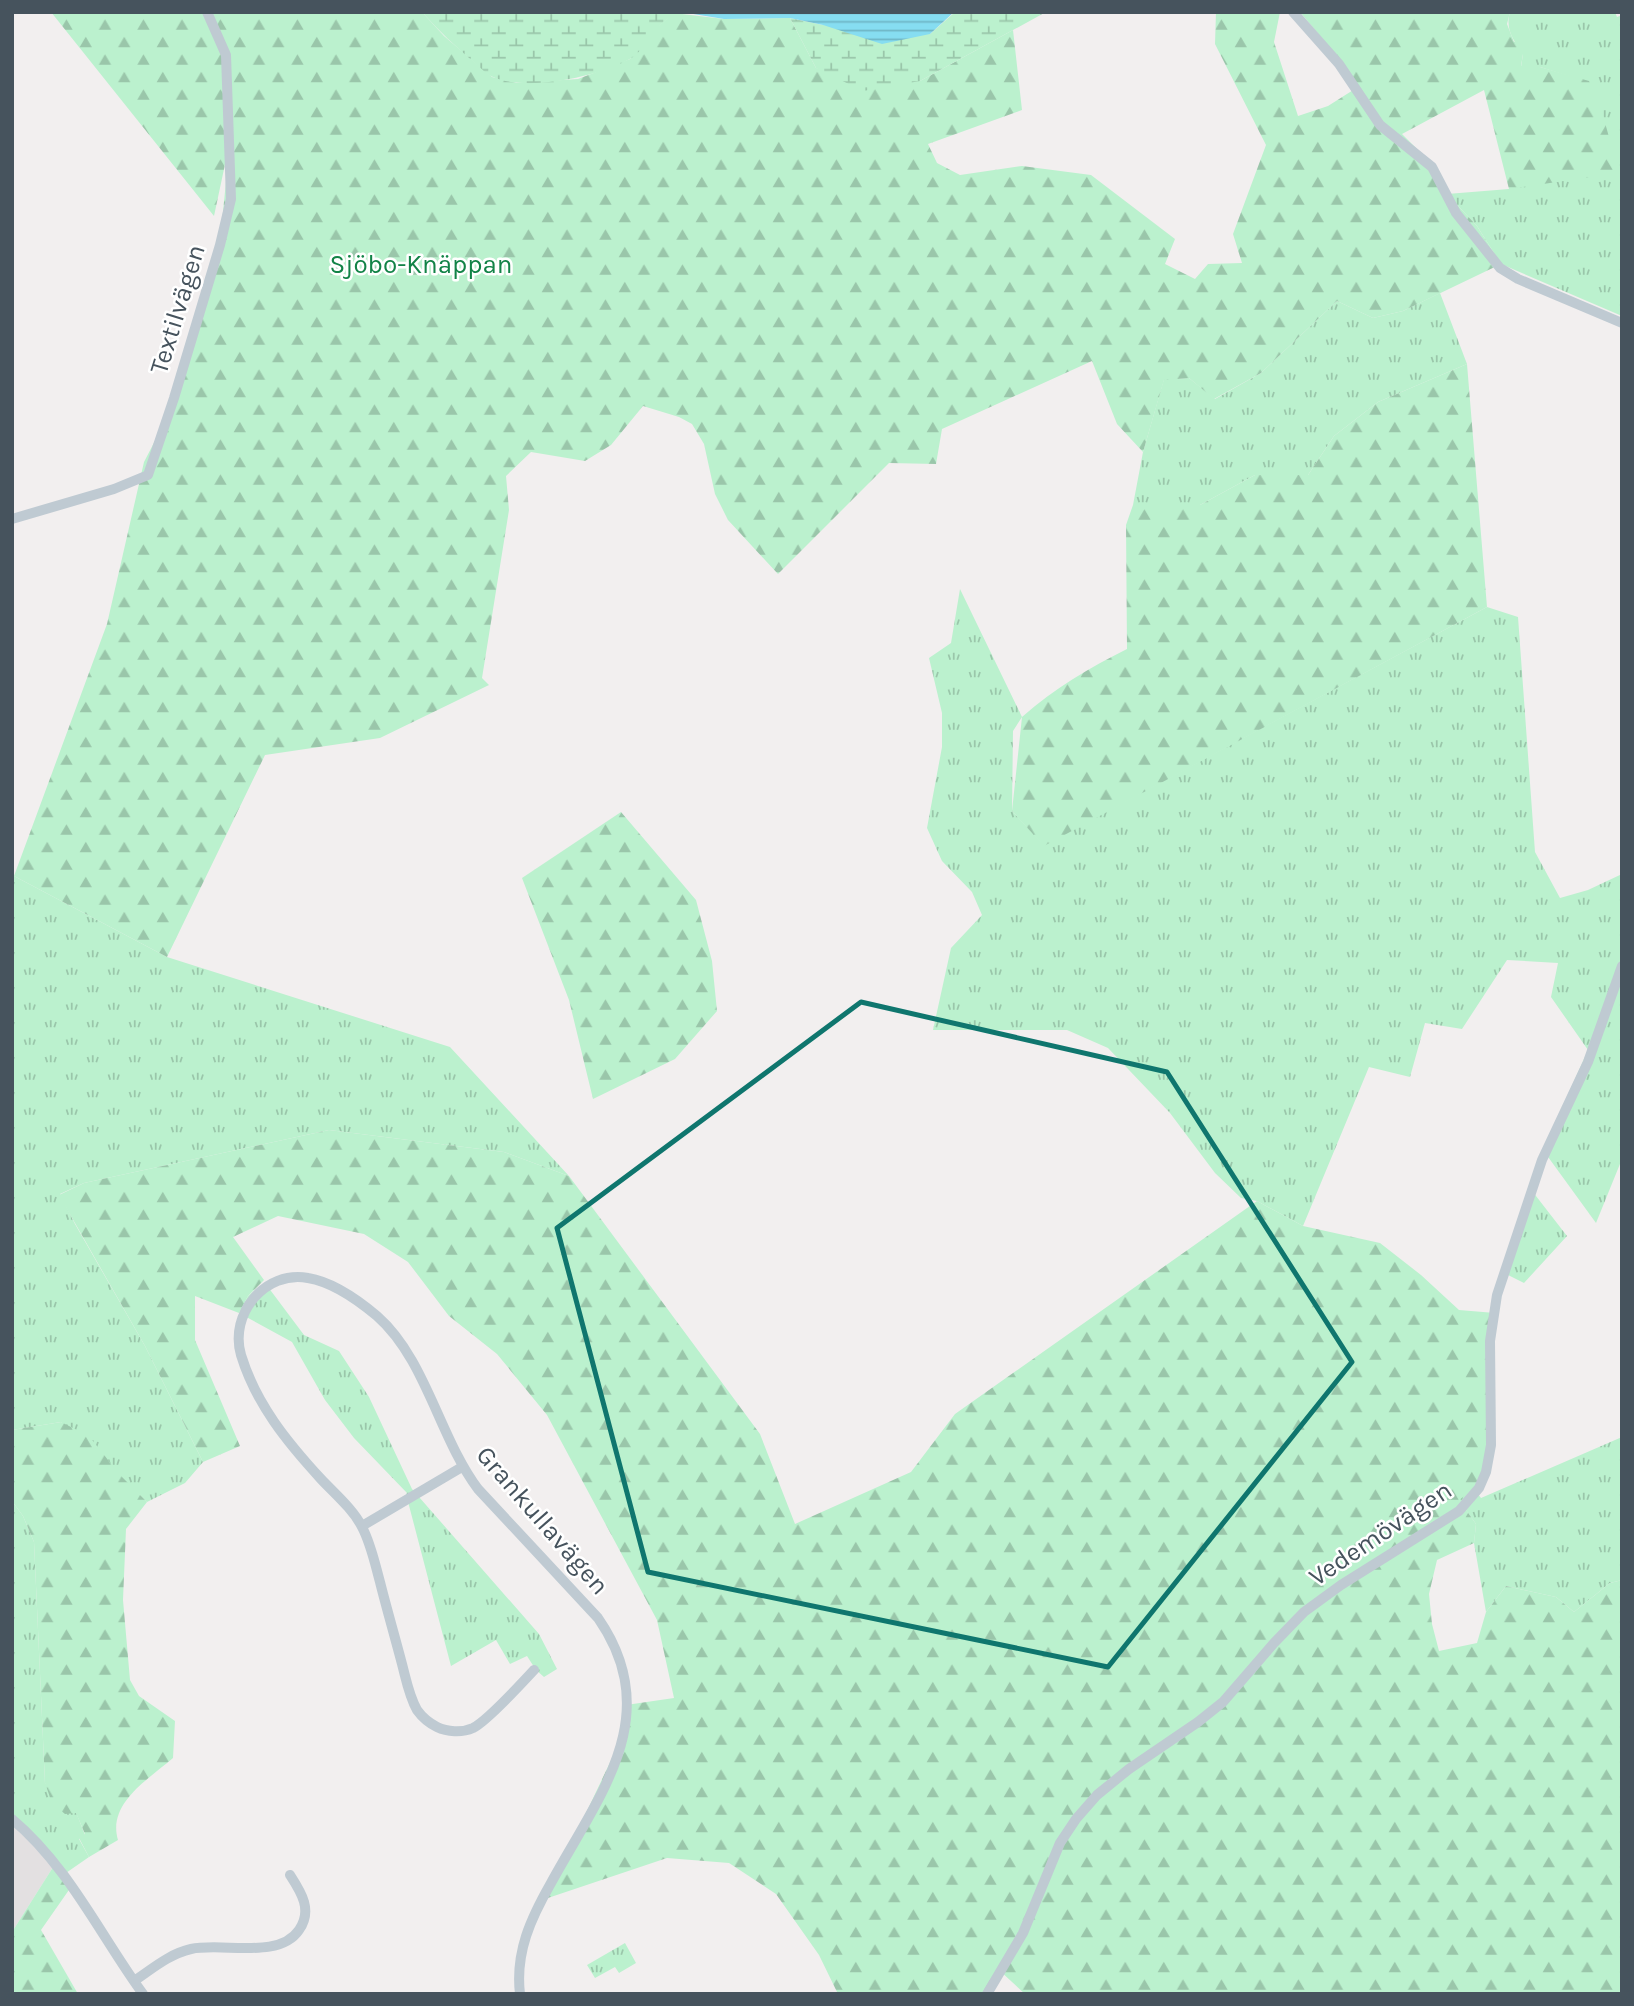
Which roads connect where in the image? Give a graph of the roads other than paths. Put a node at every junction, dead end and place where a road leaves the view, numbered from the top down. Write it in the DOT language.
graph roads {
  1 [pos="207,12"];
  2 [pos="1293,12"];
  3 [pos="1622,323"];
  4 [pos="12,519"];
  5 [pos="1622,966"];
  6 [pos="462,1466"];
  7 [pos="362,1526"];
  8 [pos="534,1670"];
  9 [pos="12,1819"];
  10 [pos="290,1875"];
  11 [pos="134,1981"];
  12 [pos="143,1994"];
  13 [pos="520,1994"];
  14 [pos="987,1994"];
  1 -- 4 [label="street, Textilvägen"];
  2 -- 3 [label="street"];
  5 -- 14 [label="street, Vedemövägen"];
  6 -- 7 [label="street"];
  6 -- 7 [label="street, Grankullavägen"];
  6 -- 13 [label="street, Grankullavägen"];
  7 -- 8 [label="street, Grankullavägen"];
  9 -- 11 [label="street"];
  10 -- 11 [label="street"];
  11 -- 12 [label="street"];
}
